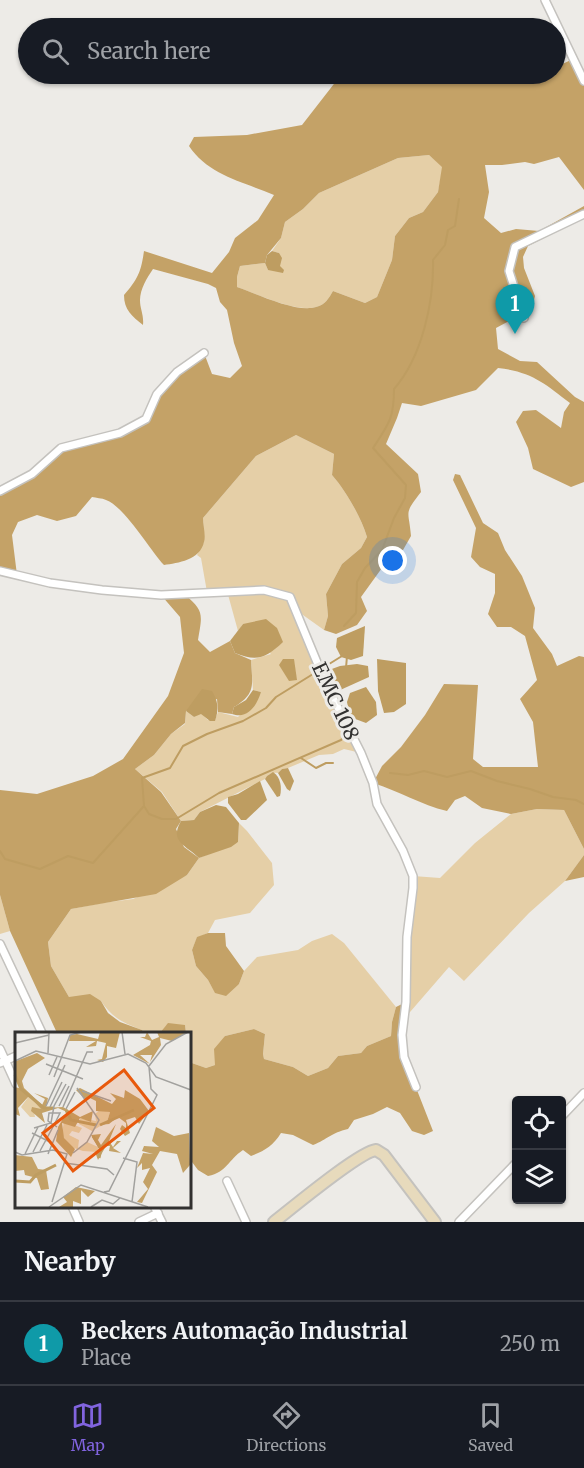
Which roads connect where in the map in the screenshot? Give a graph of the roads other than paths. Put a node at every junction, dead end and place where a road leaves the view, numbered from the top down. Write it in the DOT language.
graph roads {
  1 [pos="545,0"];
  2 [pos="554,18"];
  3 [pos="566,44"];
  4 [pos="584,81"];
  5 [pos="584,214"];
  6 [pos="524,318"];
  7 [pos="204,353"];
  8 [pos="0,491"];
  9 [pos="0,571"];
  10 [pos="0,944"];
  11 [pos="42,1032"];
  12 [pos="0,1049"];
  13 [pos="3,1062"];
  14 [pos="15,1082"];
  15 [pos="416,1087"];
  16 [pos="584,1093"];
  17 [pos="566,1111"];
  18 [pos="512,1168"];
  19 [pos="227,1181"];
  20 [pos="72,1207"];
  21 [pos="156,1209"];
  22 [pos="468,1219"];
  23 [pos="79,1222"];
  24 [pos="139,1222"];
  25 [pos="162,1222"];
  26 [pos="246,1222"];
  27 [pos="274,1222"];
  28 [pos="435,1222"];
  29 [pos="459,1222"];
  1 -- 2 [label="street"];
  3 -- 4 [label="street"];
  5 -- 6 [label="street"];
  7 -- 8 [label="street"];
  9 -- 15 [label="street, EMC 108"];
  10 -- 11 [label="street"];
  12 -- 13 [label="street"];
  13 -- 14 [label="street"];
  16 -- 17 [label="street"];
  18 -- 22 [label="street"];
  19 -- 26 [label="street"];
  20 -- 23 [label="street"];
  21 -- 24 [label="street"];
  21 -- 25 [label="street"];
  22 -- 29 [label="street"];
  27 -- 28 [label="street"];
}
